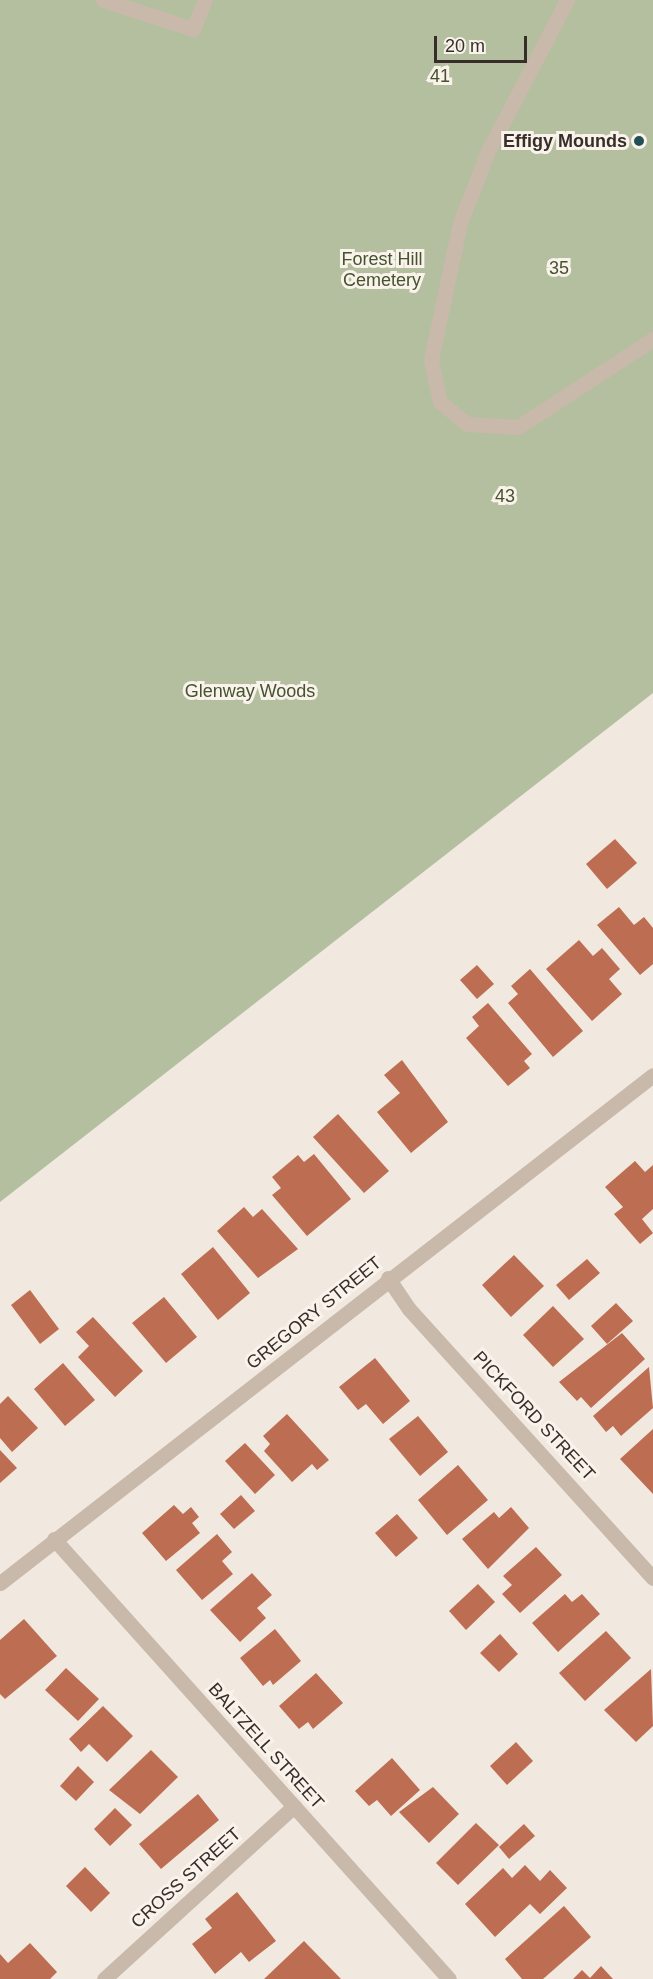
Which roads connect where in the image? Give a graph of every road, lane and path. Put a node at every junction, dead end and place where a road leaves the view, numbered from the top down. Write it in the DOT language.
graph roads {
  1 [pos="103,0"];
  2 [pos="205,0"];
  3 [pos="567,0"];
  4 [pos="653,339"];
  5 [pos="653,1075"];
  6 [pos="388,1278"];
  7 [pos="54,1539"];
  8 [pos="653,1578"];
  9 [pos="0,1583"];
  10 [pos="294,1806"];
  11 [pos="104,1979"];
  12 [pos="449,1979"];
  1 -- 2 [label="street"];
  3 -- 4 [label="street"];
  5 -- 6 [label="street, GREGORY STREET"];
  6 -- 7 [label="street, GREGORY STREET"];
  6 -- 8 [label="street, PICKFORD STREET"];
  7 -- 9 [label="street, GREGORY STREET"];
  7 -- 10 [label="street, BALTZELL STREET"];
  10 -- 11 [label="street, CROSS STREET"];
  10 -- 12 [label="street, BALTZELL STREET"];
}
